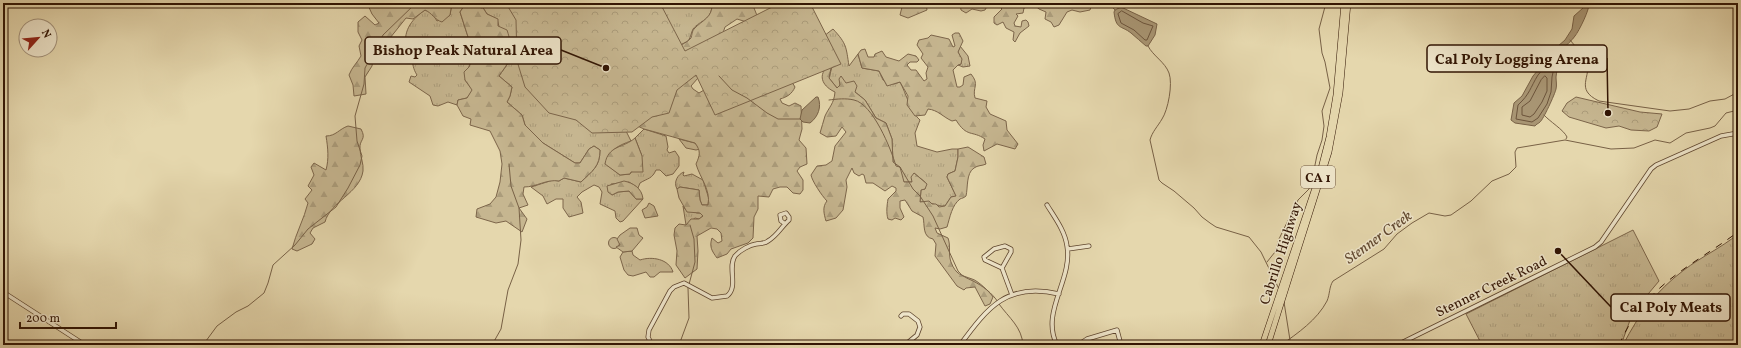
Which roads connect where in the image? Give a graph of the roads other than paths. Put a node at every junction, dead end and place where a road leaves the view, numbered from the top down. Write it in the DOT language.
graph roads {
  1 [pos="1344,3"];
  2 [pos="1348,3"];
  3 [pos="1738,133"];
  4 [pos="1047,205"];
  5 [pos="784,223"];
  6 [pos="1090,246"];
  7 [pos="1068,249"];
  8 [pos="1002,268"];
  9 [pos="3,292"];
  10 [pos="1059,294"];
  11 [pos="1012,295"];
  12 [pos="901,316"];
  13 [pos="85,345"];
  14 [pos="652,345"];
  15 [pos="720,345"];
  16 [pos="741,345"];
  17 [pos="905,345"];
  18 [pos="960,345"];
  19 [pos="1056,345"];
  20 [pos="1078,345"];
  21 [pos="1121,345"];
  22 [pos="1262,345"];
  23 [pos="1268,345"];
  24 [pos="1397,345"];
  1 -- 22 [label="highway, Cabrillo Highway / CA 1"];
  2 -- 23 [label="highway, Cabrillo Highway / CA 1"];
  3 -- 24 [label="street, Stenner Creek Road"];
  4 -- 7 [label="street"];
  5 -- 14 [label="street"];
  6 -- 7 [label="street"];
  7 -- 10 [label="street"];
  8 -- 8 [label="street"];
  8 -- 11 [label="street"];
  9 -- 13 [label="street"];
  10 -- 11 [label="street"];
  10 -- 19 [label="street"];
  11 -- 18 [label="street"];
  12 -- 17 [label="street"];
  15 -- 16 [label="street"];
  20 -- 21 [label="street"];
}
